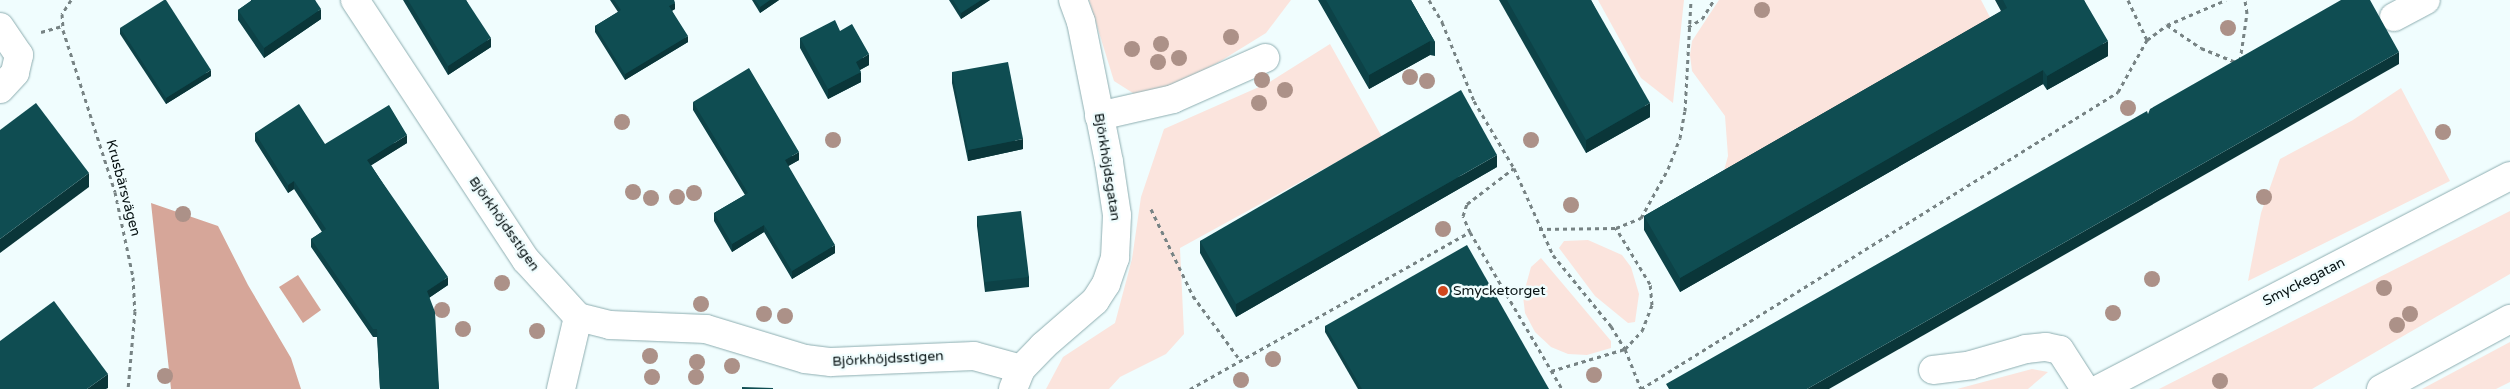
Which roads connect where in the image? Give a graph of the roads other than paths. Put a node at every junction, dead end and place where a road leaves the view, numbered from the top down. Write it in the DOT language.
graph roads {
  1 [pos="355,0"];
  2 [pos="1073,0"];
  3 [pos="2426,0"];
  4 [pos="2394,17"];
  5 [pos="0,27"];
  6 [pos="1265,58"];
  7 [pos="0,89"];
  8 [pos="1100,116"];
  9 [pos="2510,176"];
  10 [pos="578,317"];
  11 [pos="2510,319"];
  12 [pos="1933,370"];
  13 [pos="1017,379"];
  14 [pos="561,389"];
  15 [pos="2085,389"];
  16 [pos="2099,389"];
  17 [pos="2381,389"];
  1 -- 10 [label="street, Björkhöjdsstigen"];
  2 -- 8 [label="street, Björkhöjdsgatan"];
  3 -- 4 [label="street"];
  5 -- 7 [label="street"];
  6 -- 8 [label="street"];
  8 -- 13 [label="street, Björkhöjdsgatan"];
  9 -- 16 [label="street, Smyckegatan"];
  10 -- 13 [label="street, Björkhöjdsstigen"];
  10 -- 14 [label="street"];
  11 -- 17 [label="street"];
  12 -- 15 [label="street"];
}
